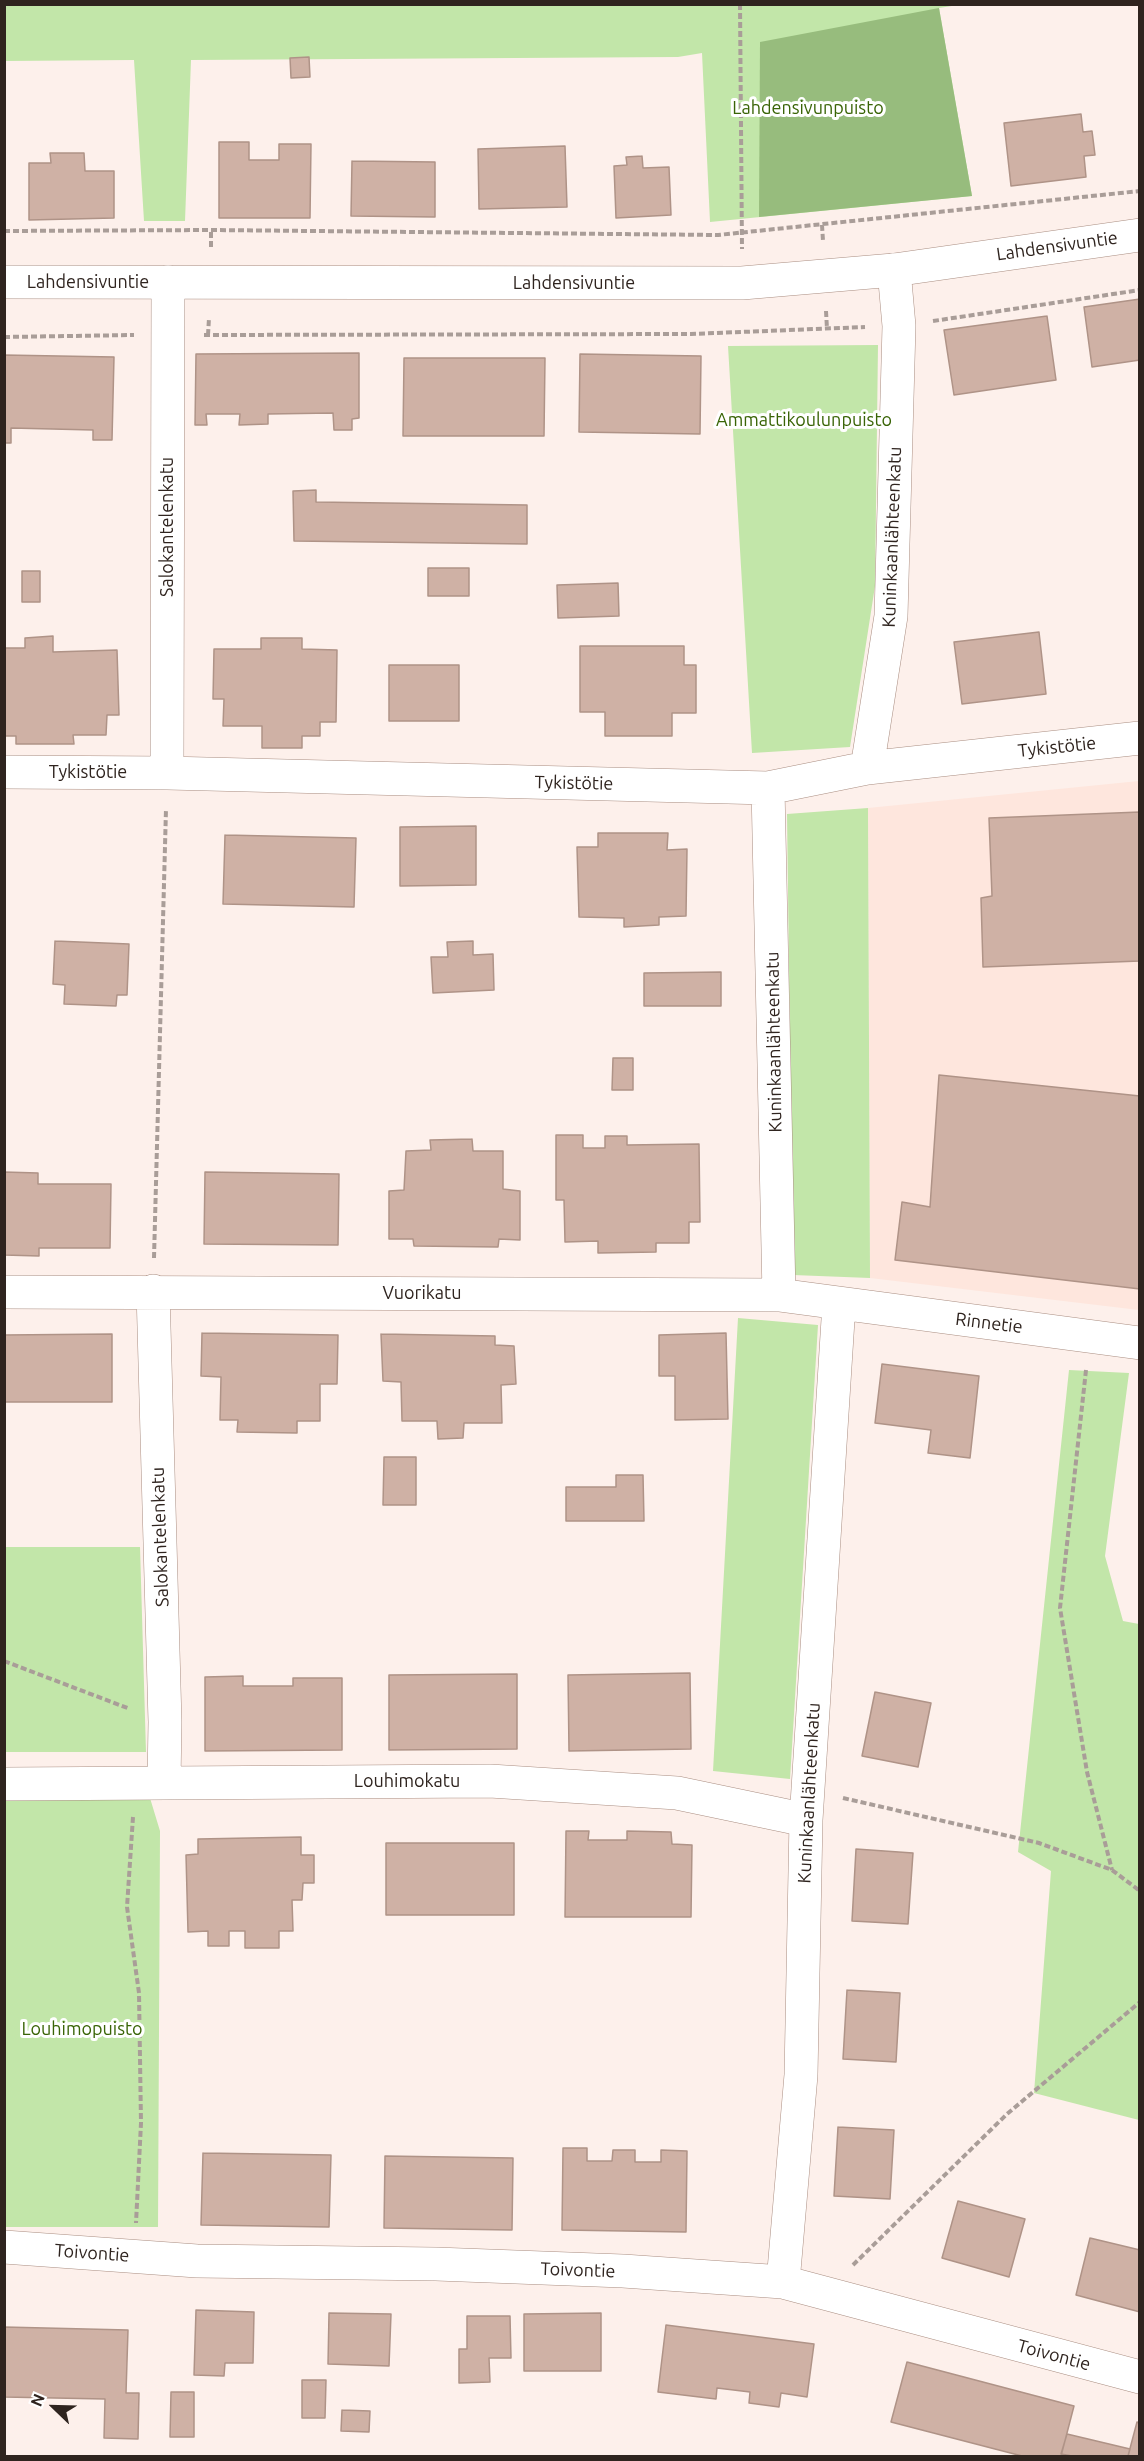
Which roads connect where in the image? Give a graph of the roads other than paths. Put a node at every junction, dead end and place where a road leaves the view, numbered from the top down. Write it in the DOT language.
graph roads {
  1 [pos="1140,235"];
  2 [pos="894,270"];
  3 [pos="4,282"];
  4 [pos="168,282"];
  5 [pos="1140,738"];
  6 [pos="867,768"];
  7 [pos="4,772"];
  8 [pos="167,772"];
  9 [pos="768,788"];
  10 [pos="153,1291"];
  11 [pos="4,1292"];
  12 [pos="779,1295"];
  13 [pos="839,1304"];
  14 [pos="1140,1343"];
  15 [pos="164,1782"];
  16 [pos="4,1784"];
  17 [pos="806,1805"];
  18 [pos="4,2247"];
  19 [pos="783,2282"];
  20 [pos="1140,2377"];
  1 -- 2 [label="street, Lahdensivuntie"];
  2 -- 4 [label="street, Lahdensivuntie"];
  2 -- 6 [label="street, Kuninkaanlähteenkatu"];
  3 -- 4 [label="street, Lahdensivuntie"];
  4 -- 8 [label="street, Salokantelenkatu"];
  5 -- 6 [label="street, Tykistötie"];
  6 -- 9 [label="street, Tykistötie"];
  7 -- 8 [label="street, Tykistötie"];
  8 -- 9 [label="street, Tykistötie"];
  9 -- 12 [label="street, Kuninkaanlähteenkatu"];
  10 -- 11 [label="street, Vuorikatu"];
  10 -- 12 [label="street, Vuorikatu"];
  10 -- 15 [label="street, Salokantelenkatu"];
  12 -- 13 [label="street, Vuorikatu"];
  13 -- 14 [label="street, Rinnetie"];
  13 -- 17 [label="street, Kuninkaanlähteenkatu"];
  15 -- 16 [label="street, Louhimokatu"];
  15 -- 17 [label="street, Louhimokatu"];
  17 -- 19 [label="street, Kuninkaanlähteenkatu"];
  18 -- 19 [label="street, Toivontie"];
  19 -- 20 [label="street, Toivontie"];
}
